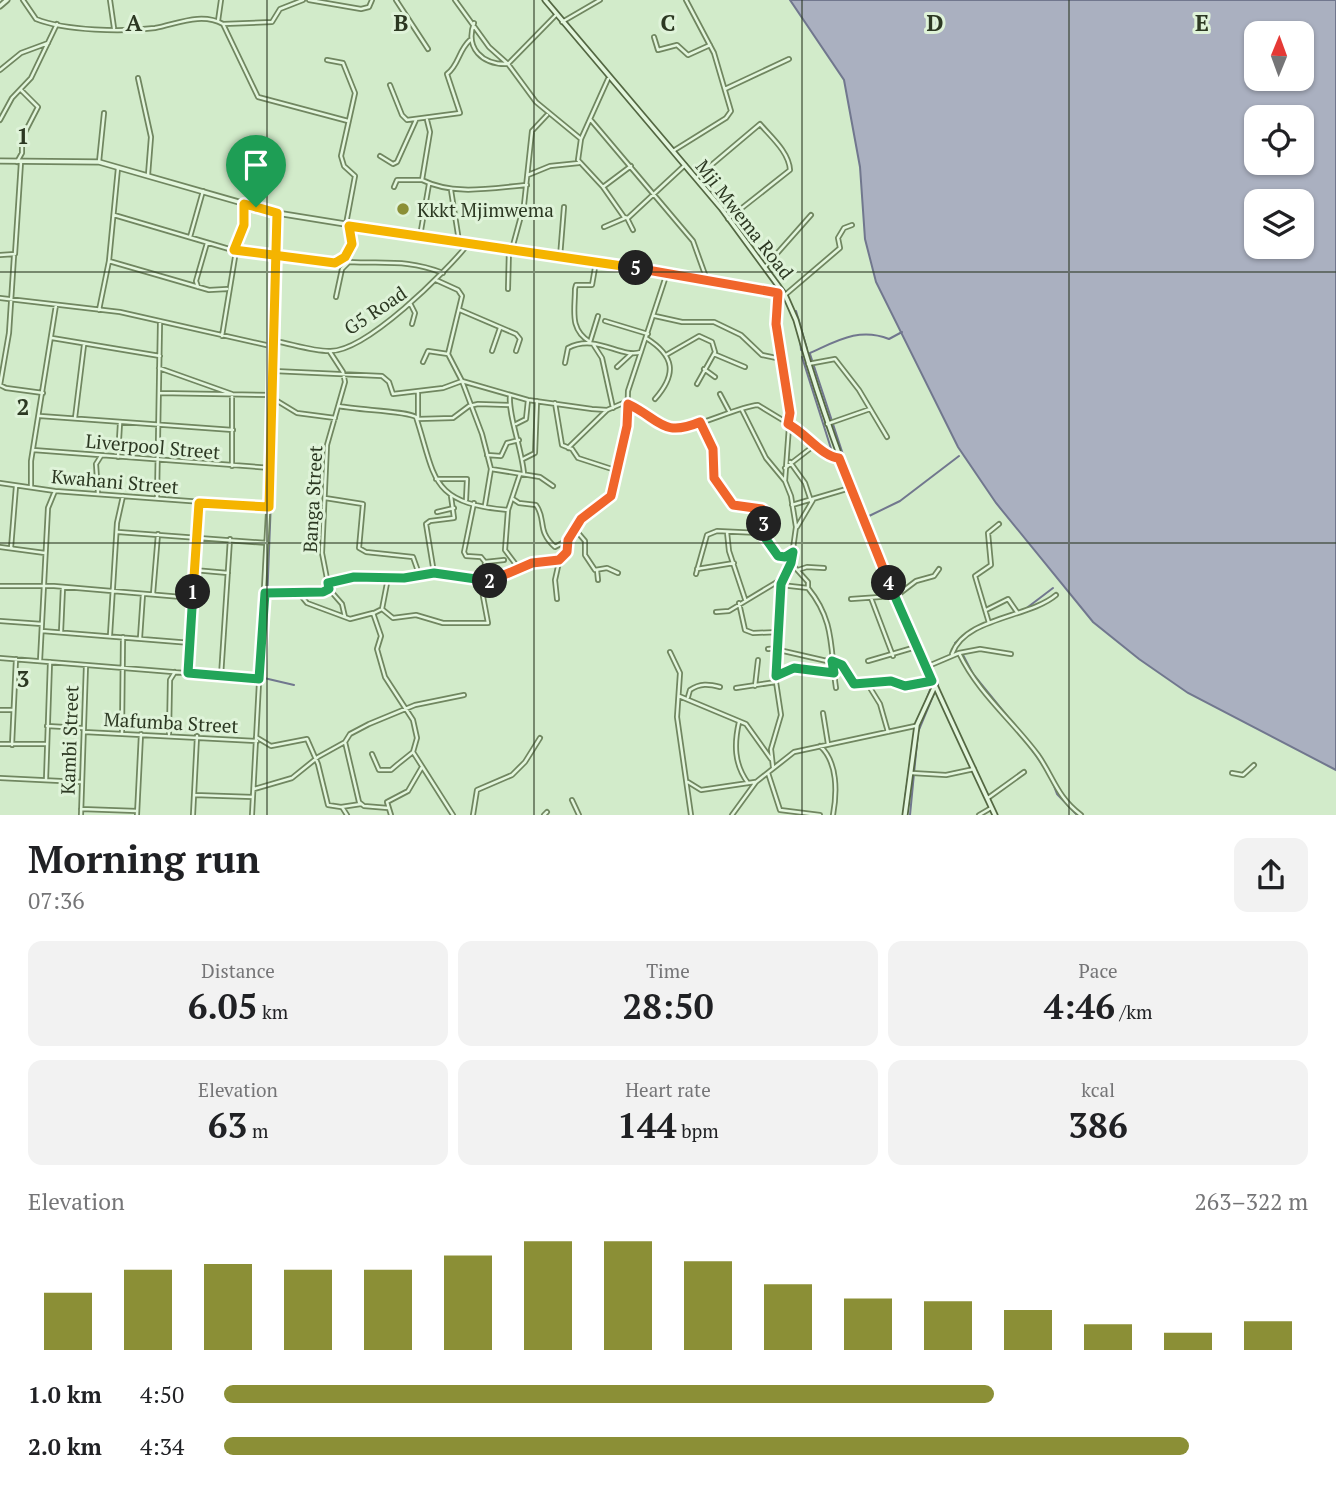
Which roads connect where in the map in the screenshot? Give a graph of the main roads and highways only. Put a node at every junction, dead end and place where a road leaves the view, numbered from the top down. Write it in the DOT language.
graph roads {
  1 [pos="7,0"];
  2 [pos="545,0"];
  3 [pos="0,6"];
  4 [pos="0,161"];
  5 [pos="785,295"];
  6 [pos="934,688"];
  7 [pos="905,815"];
  8 [pos="995,815"];
  1 -- 3 [label="main road"];
  2 -- 5 [label="main road, Mji Mwema Road"];
  4 -- 5 [label="main road"];
  5 -- 6 [label="main road, Mji Mwema Road"];
  6 -- 7 [label="main road"];
  6 -- 8 [label="main road, Mji Mwema Road"];
}
